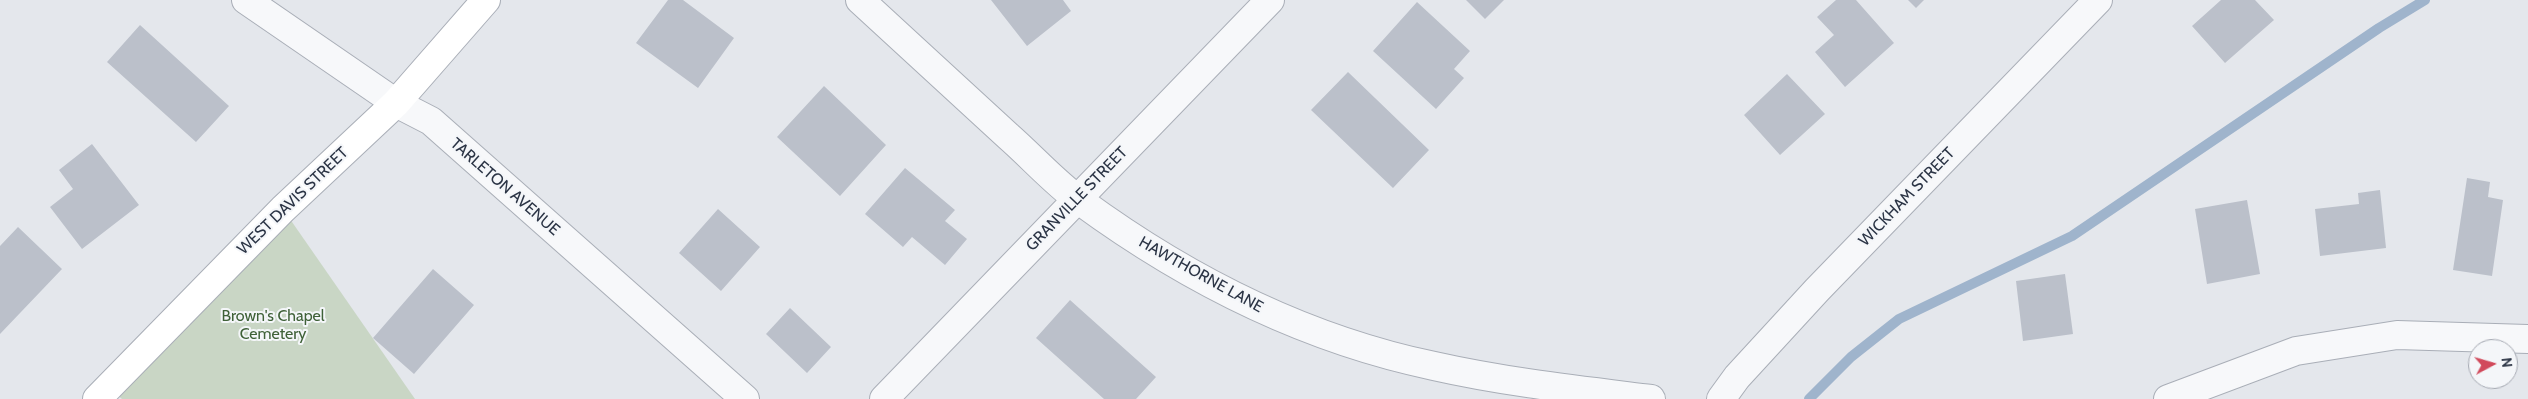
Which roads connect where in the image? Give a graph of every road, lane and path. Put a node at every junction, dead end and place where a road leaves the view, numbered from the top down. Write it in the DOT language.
graph roads {
  1 [pos="246,0"];
  2 [pos="486,0"];
  3 [pos="860,0"];
  4 [pos="1270,0"];
  5 [pos="2098,0"];
  6 [pos="396,103"];
  7 [pos="1077,199"];
  8 [pos="2528,339"];
  9 [pos="97,399"];
  10 [pos="745,399"];
  11 [pos="884,399"];
  12 [pos="1651,399"];
  13 [pos="1721,399"];
  14 [pos="2168,399"];
  1 -- 6 [label="street, TARLETON AVENUE"];
  2 -- 6 [label="street, WEST DAVIS STREET"];
  3 -- 7 [label="street, HAWTHORNE LANE"];
  4 -- 7 [label="street, GRANVILLE STREET"];
  5 -- 13 [label="street, WICKHAM STREET"];
  6 -- 9 [label="street, WEST DAVIS STREET"];
  6 -- 10 [label="street, TARLETON AVENUE"];
  7 -- 11 [label="street, GRANVILLE STREET"];
  7 -- 12 [label="street, HAWTHORNE LANE"];
  8 -- 14 [label="street"];
}
